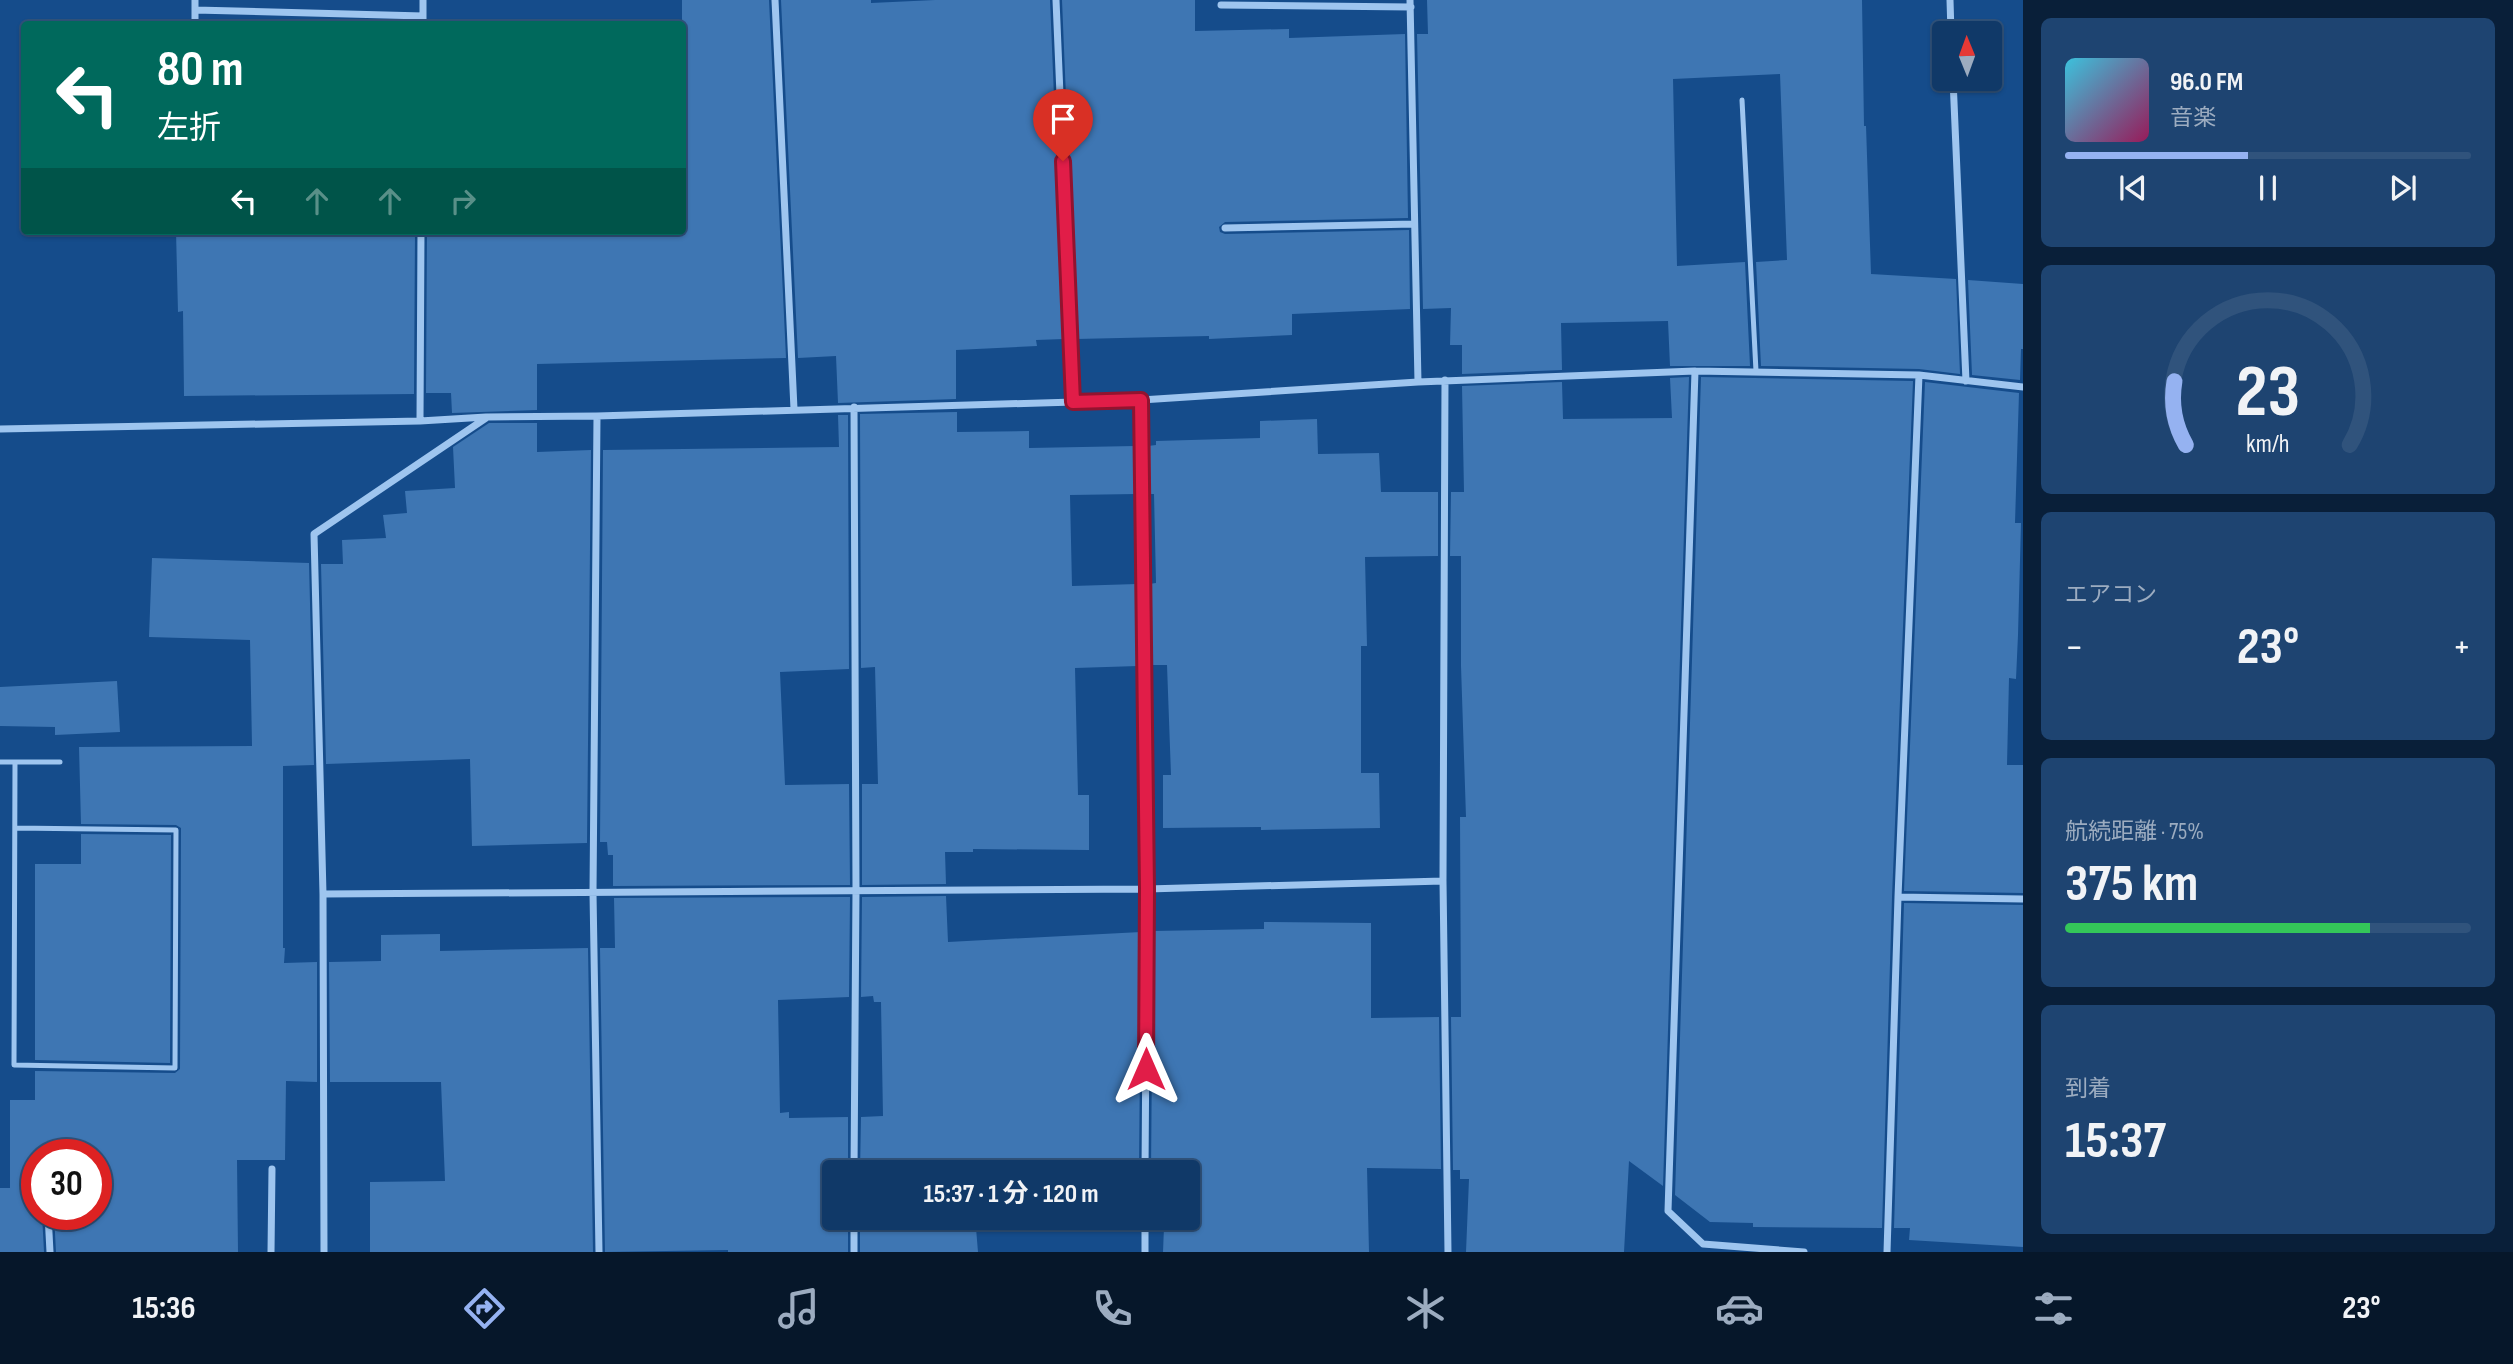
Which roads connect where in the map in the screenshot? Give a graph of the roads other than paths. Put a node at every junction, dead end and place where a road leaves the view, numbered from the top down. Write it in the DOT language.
graph roads {
  1 [pos="195,0"];
  2 [pos="423,0"];
  3 [pos="775,0"];
  4 [pos="1056,0"];
  5 [pos="1950,0"];
  6 [pos="1411,3"];
  7 [pos="1221,5"];
  8 [pos="195,10"];
  9 [pos="423,20"];
  10 [pos="195,21"];
  11 [pos="1951,21"];
  12 [pos="1954,91"];
  13 [pos="1742,100"];
  14 [pos="1414,224"];
  15 [pos="1225,228"];
  16 [pos="421,235"];
  17 [pos="1695,371"];
  18 [pos="1756,371"];
  19 [pos="1919,375"];
  20 [pos="1445,380"];
  21 [pos="1966,381"];
  22 [pos="1418,382"];
  23 [pos="2023,387"];
  24 [pos="1141,400"];
  25 [pos="1073,402"];
  26 [pos="854,407"];
  27 [pos="794,409"];
  28 [pos="597,416"];
  29 [pos="486,417"];
  30 [pos="420,421"];
  31 [pos="0,429"];
  32 [pos="0,762"];
  33 [pos="15,762"];
  34 [pos="60,762"];
  35 [pos="15,828"];
  36 [pos="1443,881"];
  37 [pos="1147,889"];
  38 [pos="856,890"];
  39 [pos="593,893"];
  40 [pos="323,894"];
  41 [pos="1898,897"];
  42 [pos="2023,898"];
  43 [pos="854,1160"];
  44 [pos="1145,1160"];
  45 [pos="272,1168"];
  46 [pos="49,1230"];
  47 [pos="854,1230"];
  48 [pos="1145,1230"];
  49 [pos="1730,1249"];
  50 [pos="50,1252"];
  51 [pos="271,1252"];
  52 [pos="324,1252"];
  53 [pos="598,1252"];
  54 [pos="854,1252"];
  55 [pos="1145,1252"];
  56 [pos="1448,1252"];
  57 [pos="1804,1252"];
  58 [pos="1887,1252"];
  1 -- 8 [label="street"];
  2 -- 9 [label="street"];
  3 -- 27 [label="street"];
  4 -- 25 [label="street"];
  5 -- 11 [label="street"];
  6 -- 7 [label="street"];
  6 -- 14 [label="street"];
  8 -- 9 [label="street"];
  8 -- 10 [label="street"];
  12 -- 21 [label="street"];
  13 -- 18 [label="lane"];
  14 -- 15 [label="street"];
  14 -- 22 [label="street"];
  16 -- 30 [label="street"];
  17 -- 18 [label="street"];
  17 -- 20 [label="street"];
  17 -- 49 [label="street"];
  18 -- 19 [label="street"];
  19 -- 21 [label="street"];
  19 -- 41 [label="street"];
  20 -- 22 [label="street"];
  20 -- 36 [label="street"];
  21 -- 23 [label="street"];
  22 -- 24 [label="street"];
  24 -- 25 [label="street"];
  24 -- 37 [label="street"];
  25 -- 26 [label="street"];
  26 -- 27 [label="street"];
  26 -- 38 [label="street"];
  27 -- 28 [label="street"];
  28 -- 29 [label="street"];
  28 -- 39 [label="street"];
  29 -- 30 [label="street"];
  29 -- 40 [label="street"];
  30 -- 31 [label="street"];
  32 -- 33 [label="lane"];
  33 -- 34 [label="lane"];
  33 -- 35 [label="lane"];
  35 -- 35 [label="lane"];
  36 -- 37 [label="street"];
  36 -- 56 [label="street"];
  37 -- 38 [label="street"];
  37 -- 44 [label="street"];
  38 -- 39 [label="street"];
  38 -- 43 [label="street"];
  39 -- 40 [label="street"];
  39 -- 53 [label="street"];
  40 -- 52 [label="street"];
  41 -- 42 [label="street"];
  41 -- 58 [label="street"];
  45 -- 51 [label="street"];
  46 -- 50 [label="street"];
  47 -- 54 [label="street"];
  48 -- 55 [label="street"];
  49 -- 57 [label="street"];
}
